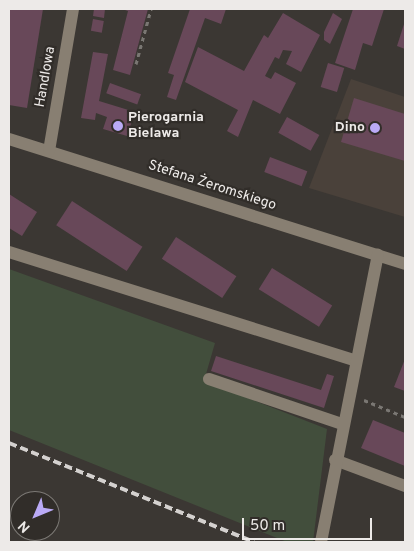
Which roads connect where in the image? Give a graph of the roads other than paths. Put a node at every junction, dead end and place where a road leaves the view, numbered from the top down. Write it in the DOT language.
graph roads {
  1 [pos="73,9"];
  2 [pos="9,139"];
  3 [pos="49,150"];
  4 [pos="9,252"];
  5 [pos="378,255"];
  6 [pos="405,264"];
  7 [pos="354,360"];
  8 [pos="209,379"];
  9 [pos="342,424"];
  10 [pos="335,460"];
  11 [pos="405,486"];
  12 [pos="321,542"];
  1 -- 3 [label="street, Handlowa"];
  2 -- 3 [label="street, Stefana Żeromskiego"];
  3 -- 5 [label="street, Stefana Żeromskiego"];
  4 -- 7 [label="street"];
  5 -- 6 [label="street, Stefana Żeromskiego"];
  5 -- 7 [label="street"];
  7 -- 9 [label="street"];
  8 -- 9 [label="street"];
  9 -- 10 [label="street"];
  10 -- 11 [label="street"];
  10 -- 12 [label="street"];
}
